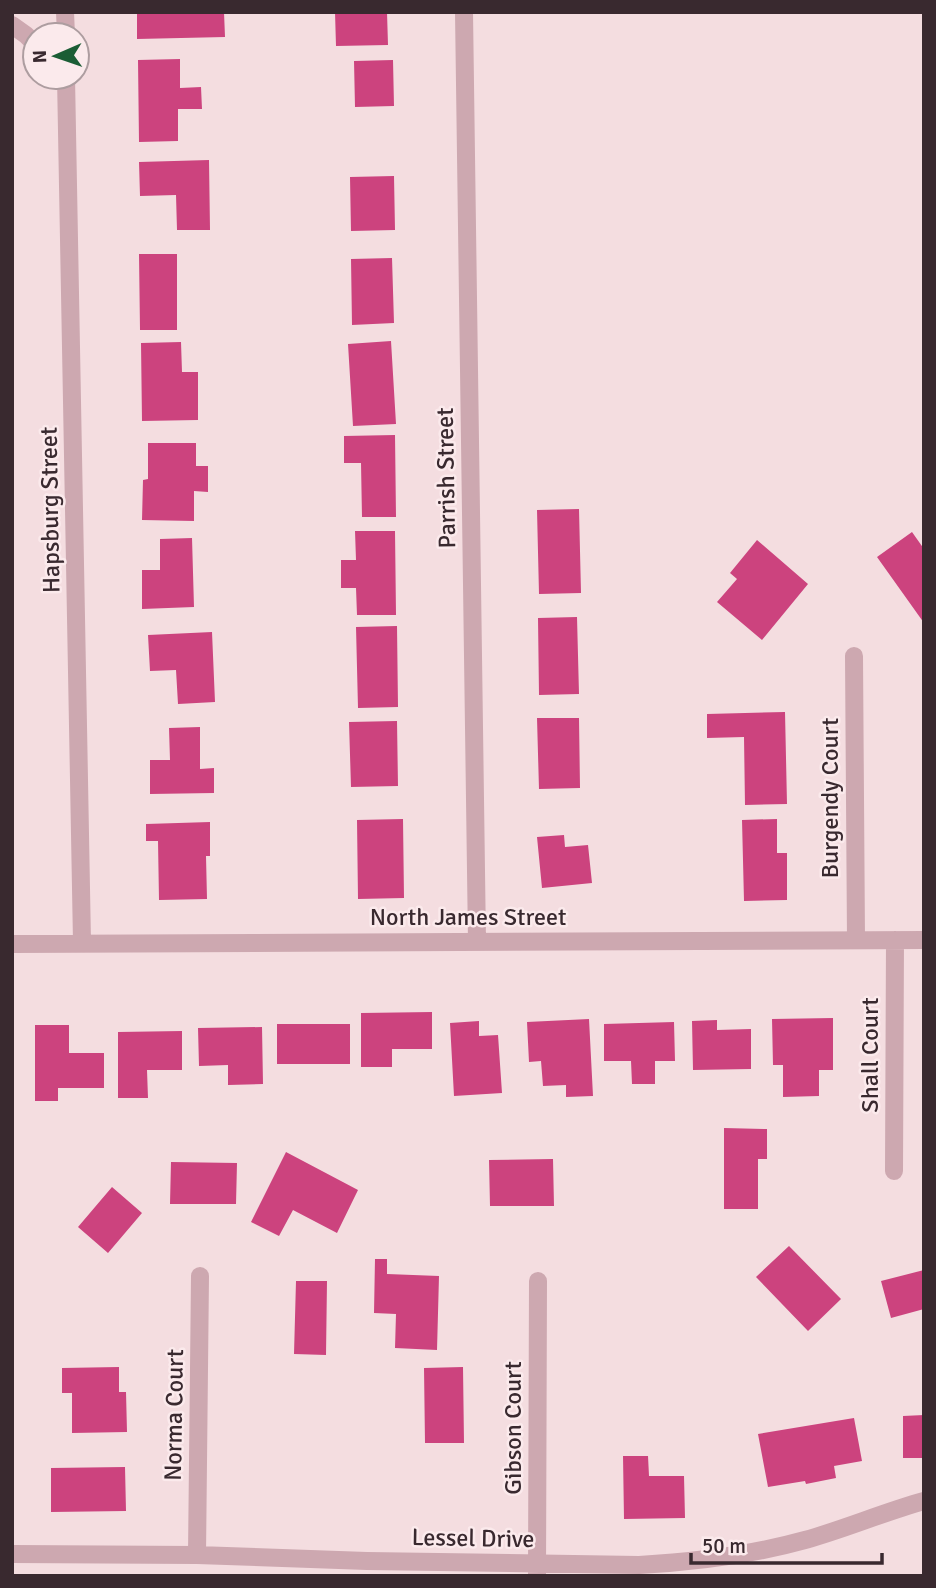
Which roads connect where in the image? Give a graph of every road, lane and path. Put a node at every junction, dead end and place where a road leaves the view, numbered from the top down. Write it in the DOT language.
graph roads {
  1 [pos="464,12"];
  2 [pos="66,91"];
  3 [pos="854,656"];
  4 [pos="856,940"];
  5 [pos="895,940"];
  6 [pos="924,940"];
  7 [pos="82,942"];
  8 [pos="477,942"];
  9 [pos="12,944"];
  10 [pos="894,1171"];
  11 [pos="200,1276"];
  12 [pos="538,1281"];
  13 [pos="924,1501"];
  14 [pos="12,1554"];
  15 [pos="197,1555"];
  16 [pos="537,1569"];
  1 -- 8 [label="street, Parrish Street"];
  2 -- 7 [label="street, Hapsburg Street"];
  3 -- 4 [label="street, Burgendy Court"];
  4 -- 5 [label="street, North James Street"];
  4 -- 8 [label="street, North James Street"];
  5 -- 6 [label="street, North James Street"];
  5 -- 10 [label="street, Shall Court"];
  7 -- 8 [label="street, North James Street"];
  7 -- 9 [label="street, North James Street"];
  11 -- 15 [label="street, Norma Court"];
  12 -- 16 [label="street, Gibson Court"];
  13 -- 16 [label="street, Lessel Drive"];
  14 -- 15 [label="street, Lessel Drive"];
  15 -- 16 [label="street, Lessel Drive"];
}
